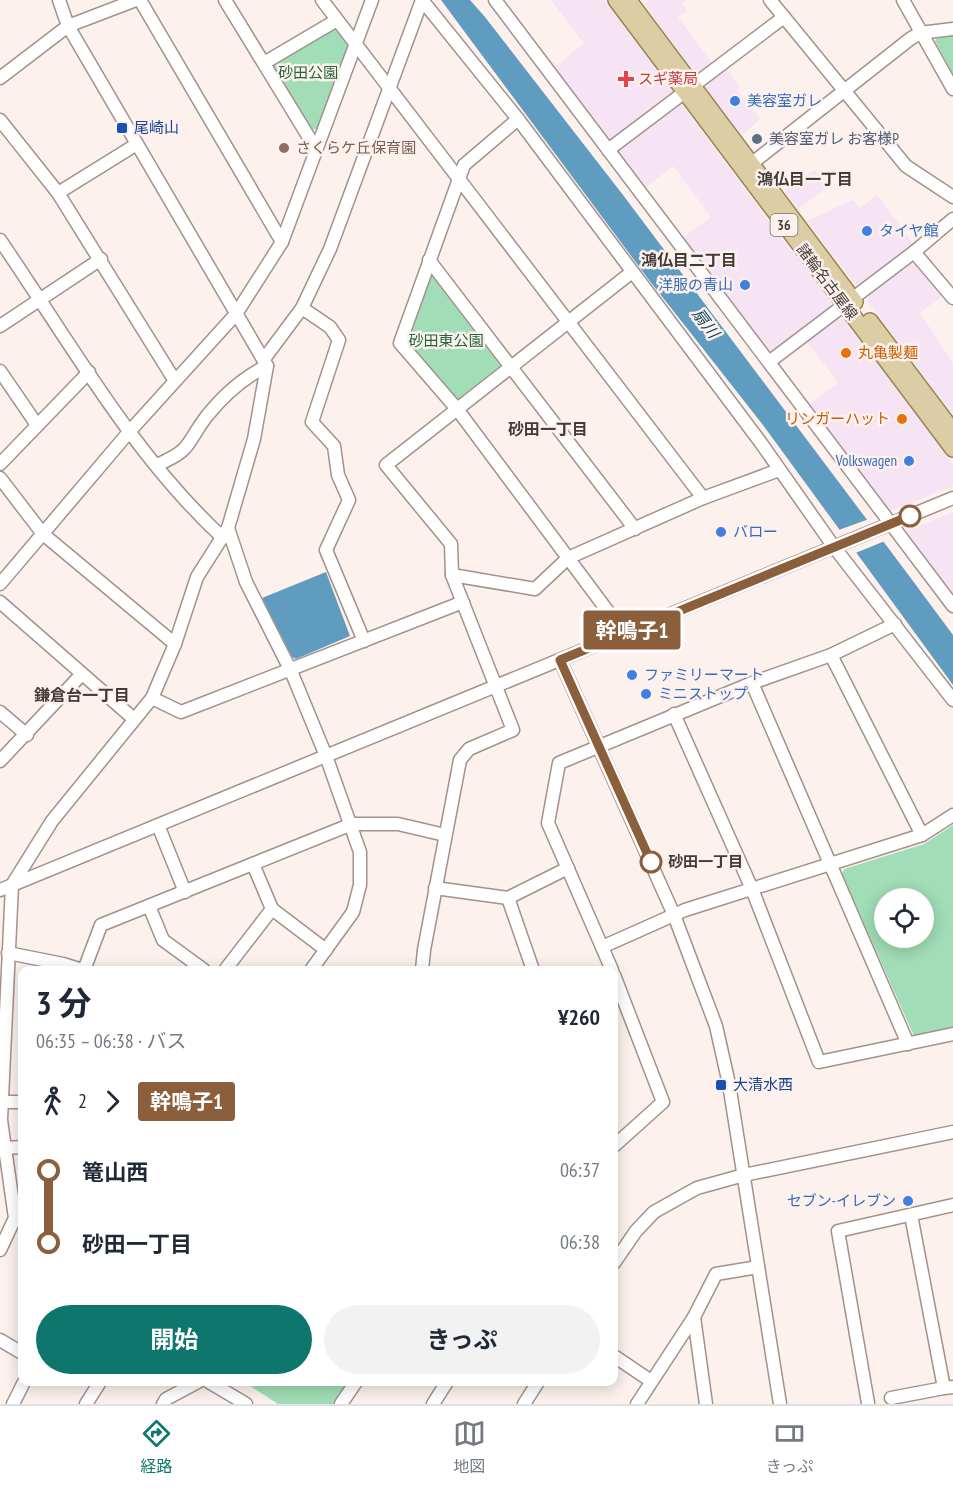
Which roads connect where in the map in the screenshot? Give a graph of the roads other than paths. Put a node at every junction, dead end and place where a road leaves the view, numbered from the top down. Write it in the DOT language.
graph roads {
  1 [pos="59,0"];
  2 [pos="138,0"];
  3 [pos="225,0"];
  4 [pos="322,0"];
  5 [pos="372,0"];
  6 [pos="422,0"];
  7 [pos="495,0"];
  8 [pos="616,0"];
  9 [pos="628,0"];
  10 [pos="770,0"];
  11 [pos="903,0"];
  12 [pos="784,17"];
  13 [pos="337,20"];
  14 [pos="68,27"];
  15 [pos="953,29"];
  16 [pos="920,33"];
  17 [pos="356,43"];
  18 [pos="264,63"];
  19 [pos="0,78"];
  20 [pos="388,87"];
  21 [pos="689,89"];
  22 [pos="843,89"];
  23 [pos="953,89"];
  24 [pos="518,119"];
  25 [pos="0,120"];
  26 [pos="137,144"];
  27 [pos="316,149"];
  28 [pos="608,150"];
  29 [pos="752,164"];
  30 [pos="458,181"];
  31 [pos="58,192"];
  32 [pos="953,197"];
  33 [pos="953,219"];
  34 [pos="0,240"];
  35 [pos="282,242"];
  36 [pos="914,252"];
  37 [pos="101,259"];
  38 [pos="429,260"];
  39 [pos="632,272"];
  40 [pos="953,298"];
  41 [pos="41,300"];
  42 [pos="849,302"];
  43 [pos="302,308"];
  44 [pos="236,314"];
  45 [pos="568,322"];
  46 [pos="0,326"];
  47 [pos="265,362"];
  48 [pos="769,362"];
  49 [pos="512,367"];
  50 [pos="0,371"];
  51 [pos="89,372"];
  52 [pos="175,381"];
  53 [pos="457,409"];
  54 [pos="37,425"];
  55 [pos="953,431"];
  56 [pos="129,432"];
  57 [pos="953,449"];
  58 [pos="0,464"];
  59 [pos="157,465"];
  60 [pos="779,470"];
  61 [pos="0,478"];
  62 [pos="703,498"];
  63 [pos="953,498"];
  64 [pos="885,526"];
  65 [pos="635,529"];
  66 [pos="225,533"];
  67 [pos="43,534"];
  68 [pos="839,545"];
  69 [pos="568,558"];
  70 [pos="452,575"];
  71 [pos="0,584"];
  72 [pos="0,602"];
  73 [pos="463,602"];
  74 [pos="953,606"];
  75 [pos="895,624"];
  76 [pos="624,633"];
  77 [pos="364,642"];
  78 [pos="175,644"];
  79 [pos="831,654"];
  80 [pos="560,660"];
  81 [pos="291,671"];
  82 [pos="81,675"];
  83 [pos="752,683"];
  84 [pos="496,686"];
  85 [pos="152,698"];
  86 [pos="953,700"];
  87 [pos="0,712"];
  88 [pos="674,714"];
  89 [pos="135,719"];
  90 [pos="27,735"];
  91 [pos="599,746"];
  92 [pos="326,756"];
  93 [pos="0,761"];
  94 [pos="953,815"];
  95 [pos="352,824"];
  96 [pos="158,825"];
  97 [pos="445,835"];
  98 [pos="922,835"];
  99 [pos="253,864"];
  100 [pos="831,865"];
  101 [pos="568,868"];
  102 [pos="12,885"];
  103 [pos="435,888"];
  104 [pos="752,889"];
  105 [pos="0,890"];
  106 [pos="185,892"];
  107 [pos="508,898"];
  108 [pos="149,906"];
  109 [pos="272,909"];
  110 [pos="674,915"];
  111 [pos="602,947"];
  112 [pos="326,950"];
  113 [pos="8,953"];
  114 [pos="70,966"];
  115 [pos="85,966"];
  116 [pos="199,966"];
  117 [pos="228,966"];
  118 [pos="314,966"];
  119 [pos="424,966"];
  120 [pos="532,966"];
  121 [pos="610,966"];
  122 [pos="618,985"];
  123 [pos="3,986"];
  124 [pos="953,1035"];
  125 [pos="908,1044"];
  126 [pos="2,1102"];
  127 [pos="18,1102"];
  128 [pos="953,1132"];
  129 [pos="618,1139"];
  130 [pos="18,1147"];
  131 [pos="6,1148"];
  132 [pos="4,1161"];
  133 [pos="744,1175"];
  134 [pos="18,1194"];
  135 [pos="953,1205"];
  136 [pos="911,1215"];
  137 [pos="0,1250"];
  138 [pos="618,1257"];
  139 [pos="758,1267"];
  140 [pos="694,1317"];
  141 [pos="0,1340"];
  142 [pos="18,1351"];
  143 [pos="618,1359"];
  144 [pos="651,1381"];
  145 [pos="22,1386"];
  146 [pos="97,1386"];
  147 [pos="190,1386"];
  148 [pos="215,1386"];
  149 [pos="353,1386"];
  150 [pos="444,1386"];
  151 [pos="535,1386"];
  152 [pos="949,1388"];
  153 [pos="891,1401"];
  154 [pos="864,1403"];
  155 [pos="13,1404"];
  156 [pos="86,1404"];
  157 [pos="163,1404"];
  158 [pos="246,1404"];
  159 [pos="342,1404"];
  160 [pos="433,1404"];
  161 [pos="524,1404"];
  162 [pos="637,1404"];
  163 [pos="706,1404"];
  164 [pos="780,1404"];
  1 -- 14 [label="street"];
  2 -- 14 [label="street"];
  2 -- 35 [label="street"];
  3 -- 18 [label="street"];
  4 -- 13 [label="street"];
  5 -- 17 [label="street"];
  6 -- 20 [label="street"];
  6 -- 24 [label="street"];
  7 -- 28 [label="street"];
  8 -- 21 [label="main road, 諸輪名古屋線 / 36"];
  9 -- 21 [label="main road, 諸輪名古屋線 / 36"];
  10 -- 12 [label="street"];
  11 -- 16 [label="street"];
  12 -- 21 [label="street"];
  12 -- 22 [label="street"];
  13 -- 17 [label="street"];
  13 -- 18 [label="street"];
  14 -- 19 [label="street"];
  14 -- 26 [label="street"];
  15 -- 16 [label="street"];
  16 -- 22 [label="street"];
  16 -- 23 [label="street"];
  17 -- 20 [label="street"];
  17 -- 27 [label="street"];
  18 -- 27 [label="street"];
  20 -- 30 [label="street"];
  20 -- 43 [label="street"];
  21 -- 28 [label="street"];
  21 -- 29 [label="main road, 諸輪名古屋線 / 36"];
  21 -- 42 [label="main road, 諸輪名古屋線 / 36"];
  22 -- 29 [label="street"];
  22 -- 32 [label="street"];
  24 -- 30 [label="street"];
  24 -- 39 [label="street"];
  25 -- 31 [label="street"];
  26 -- 31 [label="street"];
  26 -- 44 [label="street"];
  27 -- 35 [label="street"];
  28 -- 48 [label="street"];
  29 -- 42 [label="main road, 諸輪名古屋線 / 36"];
  30 -- 38 [label="street"];
  30 -- 45 [label="street"];
  31 -- 37 [label="street"];
  33 -- 36 [label="street"];
  34 -- 41 [label="street"];
  35 -- 44 [label="street"];
  36 -- 40 [label="street"];
  36 -- 42 [label="street"];
  37 -- 41 [label="street"];
  37 -- 52 [label="street"];
  38 -- 49 [label="street"];
  38 -- 53 [label="street"];
  39 -- 45 [label="street"];
  39 -- 60 [label="street"];
  41 -- 46 [label="street"];
  41 -- 51 [label="street"];
  42 -- 48 [label="street"];
  42 -- 55 [label="main road, 諸輪名古屋線 / 36"];
  42 -- 57 [label="main road, 諸輪名古屋線 / 36"];
  43 -- 47 [label="street"];
  43 -- 77 [label="street"];
  44 -- 47 [label="street"];
  44 -- 52 [label="street"];
  45 -- 49 [label="street"];
  45 -- 62 [label="street"];
  47 -- 59 [label="street"];
  47 -- 66 [label="street"];
  48 -- 64 [label="street"];
  49 -- 53 [label="street"];
  49 -- 65 [label="street"];
  50 -- 54 [label="street"];
  51 -- 54 [label="street"];
  51 -- 56 [label="street"];
  52 -- 56 [label="street"];
  53 -- 69 [label="street"];
  53 -- 70 [label="street"];
  54 -- 58 [label="street"];
  56 -- 59 [label="street"];
  56 -- 67 [label="street"];
  59 -- 66 [label="street"];
  60 -- 62 [label="street"];
  60 -- 68 [label="street"];
  61 -- 67 [label="street"];
  62 -- 65 [label="street"];
  63 -- 64 [label="street"];
  64 -- 68 [label="street"];
  64 -- 74 [label="street"];
  65 -- 69 [label="street"];
  66 -- 78 [label="street"];
  66 -- 81 [label="street"];
  67 -- 71 [label="street"];
  67 -- 78 [label="street"];
  68 -- 75 [label="street"];
  68 -- 76 [label="street"];
  69 -- 70 [label="street"];
  69 -- 76 [label="street"];
  70 -- 73 [label="street"];
  72 -- 82 [label="street"];
  73 -- 77 [label="street"];
  73 -- 84 [label="street"];
  75 -- 79 [label="street"];
  75 -- 86 [label="street"];
  76 -- 80 [label="street"];
  77 -- 81 [label="street"];
  78 -- 85 [label="street"];
  79 -- 83 [label="street"];
  79 -- 98 [label="street"];
  80 -- 84 [label="street"];
  80 -- 91 [label="street"];
  81 -- 85 [label="street"];
  81 -- 92 [label="street"];
  82 -- 89 [label="street"];
  82 -- 90 [label="street"];
  83 -- 88 [label="street"];
  83 -- 100 [label="street"];
  84 -- 92 [label="street"];
  84 -- 97 [label="street"];
  85 -- 89 [label="street"];
  87 -- 90 [label="street"];
  88 -- 91 [label="street"];
  88 -- 104 [label="street"];
  89 -- 102 [label="street"];
  90 -- 93 [label="street"];
  91 -- 101 [label="street"];
  91 -- 110 [label="street"];
  92 -- 95 [label="street"];
  92 -- 96 [label="street"];
  94 -- 98 [label="street"];
  95 -- 97 [label="street"];
  95 -- 99 [label="street"];
  95 -- 112 [label="street"];
  96 -- 102 [label="street"];
  96 -- 106 [label="street"];
  97 -- 103 [label="street"];
  98 -- 100 [label="street"];
  99 -- 106 [label="street"];
  99 -- 109 [label="street"];
  100 -- 104 [label="street"];
  100 -- 125 [label="street"];
  101 -- 107 [label="street"];
  101 -- 111 [label="street"];
  102 -- 105 [label="street"];
  102 -- 113 [label="street"];
  103 -- 107 [label="street"];
  103 -- 119 [label="street"];
  104 -- 110 [label="street"];
  104 -- 125 [label="street"];
  106 -- 108 [label="street"];
  107 -- 120 [label="street"];
  108 -- 115 [label="street"];
  108 -- 116 [label="street"];
  109 -- 112 [label="street"];
  109 -- 117 [label="street"];
  110 -- 111 [label="street"];
  110 -- 133 [label="street"];
  111 -- 121 [label="street"];
  112 -- 118 [label="street"];
  113 -- 114 [label="street"];
  113 -- 123 [label="street"];
  122 -- 129 [label="street"];
  123 -- 126 [label="street"];
  124 -- 125 [label="street"];
  126 -- 127 [label="street"];
  126 -- 131 [label="street"];
  128 -- 133 [label="street"];
  130 -- 131 [label="street"];
  131 -- 132 [label="street"];
  132 -- 134 [label="street"];
  133 -- 138 [label="street"];
  133 -- 139 [label="street"];
  134 -- 137 [label="street"];
  135 -- 136 [label="street"];
  136 -- 152 [label="street"];
  136 -- 154 [label="street"];
  139 -- 140 [label="street"];
  139 -- 164 [label="street"];
  140 -- 144 [label="street"];
  140 -- 163 [label="street"];
  141 -- 142 [label="street"];
  143 -- 144 [label="street"];
  144 -- 162 [label="street"];
  145 -- 155 [label="street"];
  146 -- 156 [label="street"];
  147 -- 157 [label="street"];
  148 -- 158 [label="street"];
  149 -- 159 [label="street"];
  150 -- 160 [label="street"];
  151 -- 161 [label="street"];
  152 -- 153 [label="street"];
  153 -- 154 [label="street"];
}
